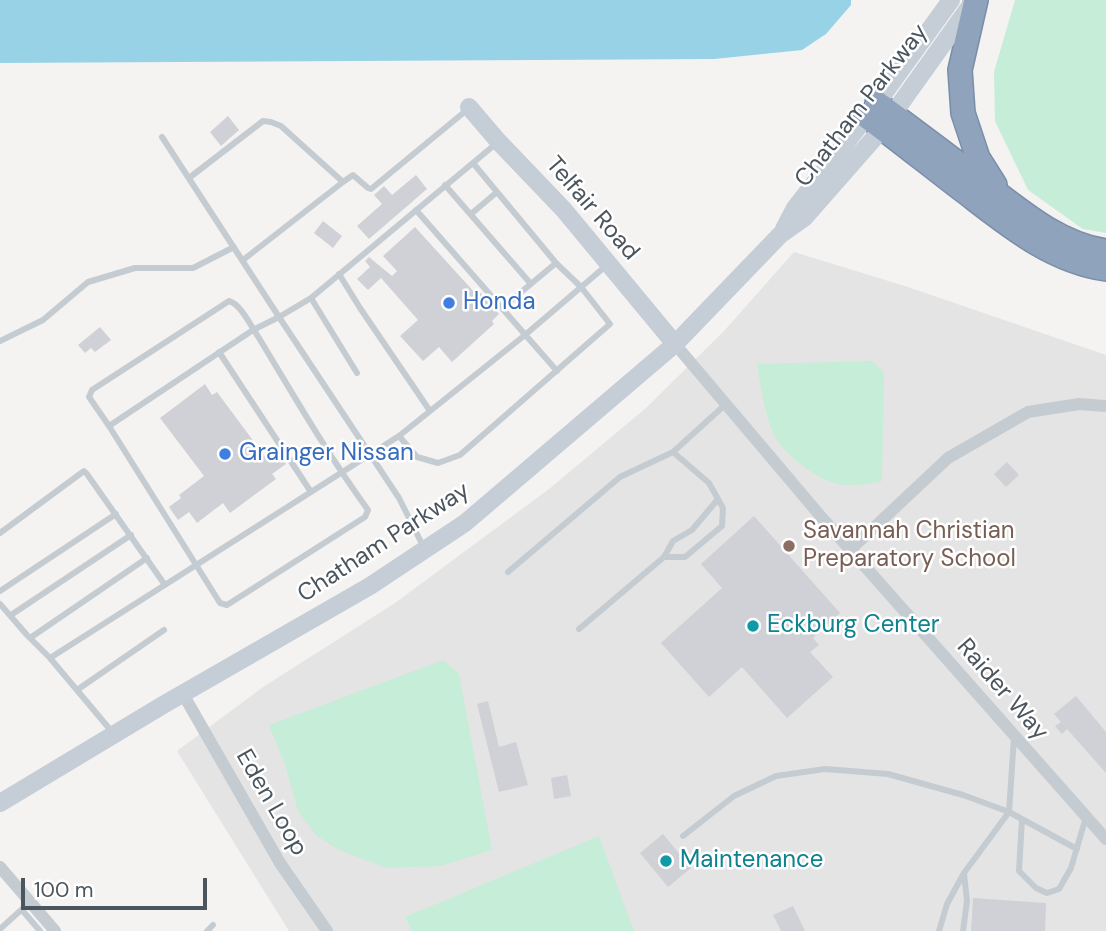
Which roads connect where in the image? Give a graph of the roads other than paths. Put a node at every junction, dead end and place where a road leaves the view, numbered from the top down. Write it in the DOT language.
graph roads {
  1 [pos="951,0"];
  2 [pos="975,0"];
  3 [pos="469,107"];
  4 [pos="880,115"];
  5 [pos="162,137"];
  6 [pos="498,141"];
  7 [pos="473,163"];
  8 [pos="189,178"];
  9 [pos="343,182"];
  10 [pos="445,185"];
  11 [pos="497,192"];
  12 [pos="416,210"];
  13 [pos="471,214"];
  14 [pos="1028,216"];
  15 [pos="234,247"];
  16 [pos="1106,251"];
  17 [pos="243,260"];
  18 [pos="556,264"];
  19 [pos="608,264"];
  20 [pos="1106,269"];
  21 [pos="340,274"];
  22 [pos="531,284"];
  23 [pos="581,287"];
  24 [pos="311,298"];
  25 [pos="502,309"];
  26 [pos="279,317"];
  27 [pos="253,330"];
  28 [pos="525,335"];
  29 [pos="0,341"];
  30 [pos="675,344"];
  31 [pos="219,352"];
  32 [pos="557,371"];
  33 [pos="357,373"];
  34 [pos="726,404"];
  35 [pos="1106,406"];
  36 [pos="430,411"];
  37 [pos="109,426"];
  38 [pos="399,436"];
  39 [pos="673,452"];
  40 [pos="370,455"];
  41 [pos="341,473"];
  42 [pos="311,492"];
  43 [pos="718,499"];
  44 [pos="116,514"];
  45 [pos="0,533"];
  46 [pos="131,535"];
  47 [pos="425,549"];
  48 [pos="850,550"];
  49 [pos="664,556"];
  50 [pos="147,558"];
  51 [pos="196,565"];
  52 [pos="508,572"];
  53 [pos="165,585"];
  54 [pos="0,591"];
  55 [pos="0,604"];
  56 [pos="11,615"];
  57 [pos="579,629"];
  58 [pos="164,630"];
  59 [pos="30,638"];
  60 [pos="50,658"];
  61 [pos="77,690"];
  62 [pos="183,694"];
  63 [pos="114,735"];
  64 [pos="1014,735"];
  65 [pos="0,803"];
  66 [pos="1009,812"];
  67 [pos="1086,817"];
  68 [pos="1022,818"];
  69 [pos="683,836"];
  70 [pos="1106,839"];
  71 [pos="1077,849"];
  72 [pos="0,867"];
  73 [pos="964,873"];
  74 [pos="26,906"];
  75 [pos="213,925"];
  76 [pos="0,929"];
  77 [pos="40,931"];
  78 [pos="55,931"];
  79 [pos="207,931"];
  80 [pos="327,931"];
  81 [pos="939,931"];
  82 [pos="964,931"];
  1 -- 4 [label="main road, Chatham Parkway"];
  2 -- 4 [label="main road, Chatham Parkway"];
  2 -- 14 [label="highway"];
  3 -- 6 [label="main road, Telfair Road"];
  3 -- 9 [label="lane"];
  4 -- 14 [label="highway"];
  4 -- 20 [label="highway"];
  4 -- 30 [label="main road, Chatham Parkway"];
  5 -- 8 [label="lane"];
  6 -- 7 [label="lane"];
  6 -- 19 [label="main road, Telfair Road"];
  7 -- 10 [label="lane"];
  7 -- 11 [label="lane"];
  8 -- 9 [label="lane"];
  8 -- 15 [label="lane"];
  9 -- 17 [label="lane"];
  10 -- 12 [label="lane"];
  10 -- 13 [label="lane"];
  11 -- 13 [label="lane"];
  11 -- 18 [label="lane"];
  12 -- 21 [label="lane"];
  12 -- 25 [label="lane"];
  13 -- 22 [label="lane"];
  14 -- 16 [label="highway"];
  15 -- 17 [label="lane"];
  15 -- 29 [label="lane"];
  17 -- 26 [label="lane"];
  18 -- 22 [label="lane"];
  18 -- 23 [label="lane"];
  19 -- 23 [label="lane"];
  19 -- 30 [label="main road, Telfair Road"];
  21 -- 24 [label="lane"];
  21 -- 36 [label="lane"];
  22 -- 25 [label="lane"];
  23 -- 28 [label="lane"];
  23 -- 32 [label="lane"];
  24 -- 26 [label="lane"];
  24 -- 33 [label="lane"];
  25 -- 28 [label="lane"];
  26 -- 27 [label="lane"];
  26 -- 40 [label="lane"];
  27 -- 31 [label="lane"];
  27 -- 37 [label="lane"];
  27 -- 41 [label="lane"];
  28 -- 32 [label="lane"];
  28 -- 36 [label="lane"];
  30 -- 34 [label="street, Raider Way"];
  30 -- 47 [label="main road, Chatham Parkway"];
  31 -- 37 [label="lane"];
  31 -- 42 [label="lane"];
  32 -- 38 [label="lane"];
  34 -- 39 [label="lane"];
  34 -- 48 [label="street, Raider Way"];
  35 -- 48 [label="street"];
  36 -- 38 [label="lane"];
  37 -- 51 [label="lane"];
  38 -- 40 [label="lane"];
  39 -- 43 [label="lane"];
  39 -- 52 [label="lane"];
  40 -- 41 [label="lane"];
  40 -- 47 [label="lane"];
  41 -- 42 [label="lane"];
  41 -- 51 [label="lane"];
  42 -- 51 [label="lane"];
  43 -- 49 [label="lane"];
  43 -- 49 [label="lane"];
  44 -- 45 [label="lane"];
  44 -- 46 [label="lane"];
  44 -- 54 [label="lane"];
  46 -- 50 [label="lane"];
  46 -- 56 [label="lane"];
  47 -- 62 [label="main road, Chatham Parkway"];
  48 -- 64 [label="street, Raider Way"];
  49 -- 57 [label="lane"];
  50 -- 53 [label="lane"];
  50 -- 59 [label="lane"];
  51 -- 53 [label="lane"];
  53 -- 60 [label="lane"];
  55 -- 56 [label="lane"];
  56 -- 59 [label="lane"];
  58 -- 61 [label="lane"];
  59 -- 60 [label="lane"];
  60 -- 61 [label="lane"];
  61 -- 63 [label="lane"];
  62 -- 63 [label="main road, Chatham Parkway"];
  62 -- 80 [label="street, Eden Loop"];
  63 -- 65 [label="main road, Chatham Parkway"];
  64 -- 66 [label="lane"];
  64 -- 67 [label="street, Raider Way"];
  66 -- 68 [label="lane"];
  66 -- 69 [label="lane"];
  66 -- 73 [label="lane"];
  67 -- 70 [label="street, Raider Way"];
  67 -- 71 [label="lane"];
  68 -- 71 [label="lane"];
  68 -- 71 [label="lane"];
  72 -- 74 [label="street"];
  73 -- 81 [label="lane"];
  73 -- 82 [label="lane"];
  74 -- 76 [label="lane"];
  74 -- 77 [label="lane"];
  74 -- 78 [label="street"];
  75 -- 79 [label="lane"];
}
